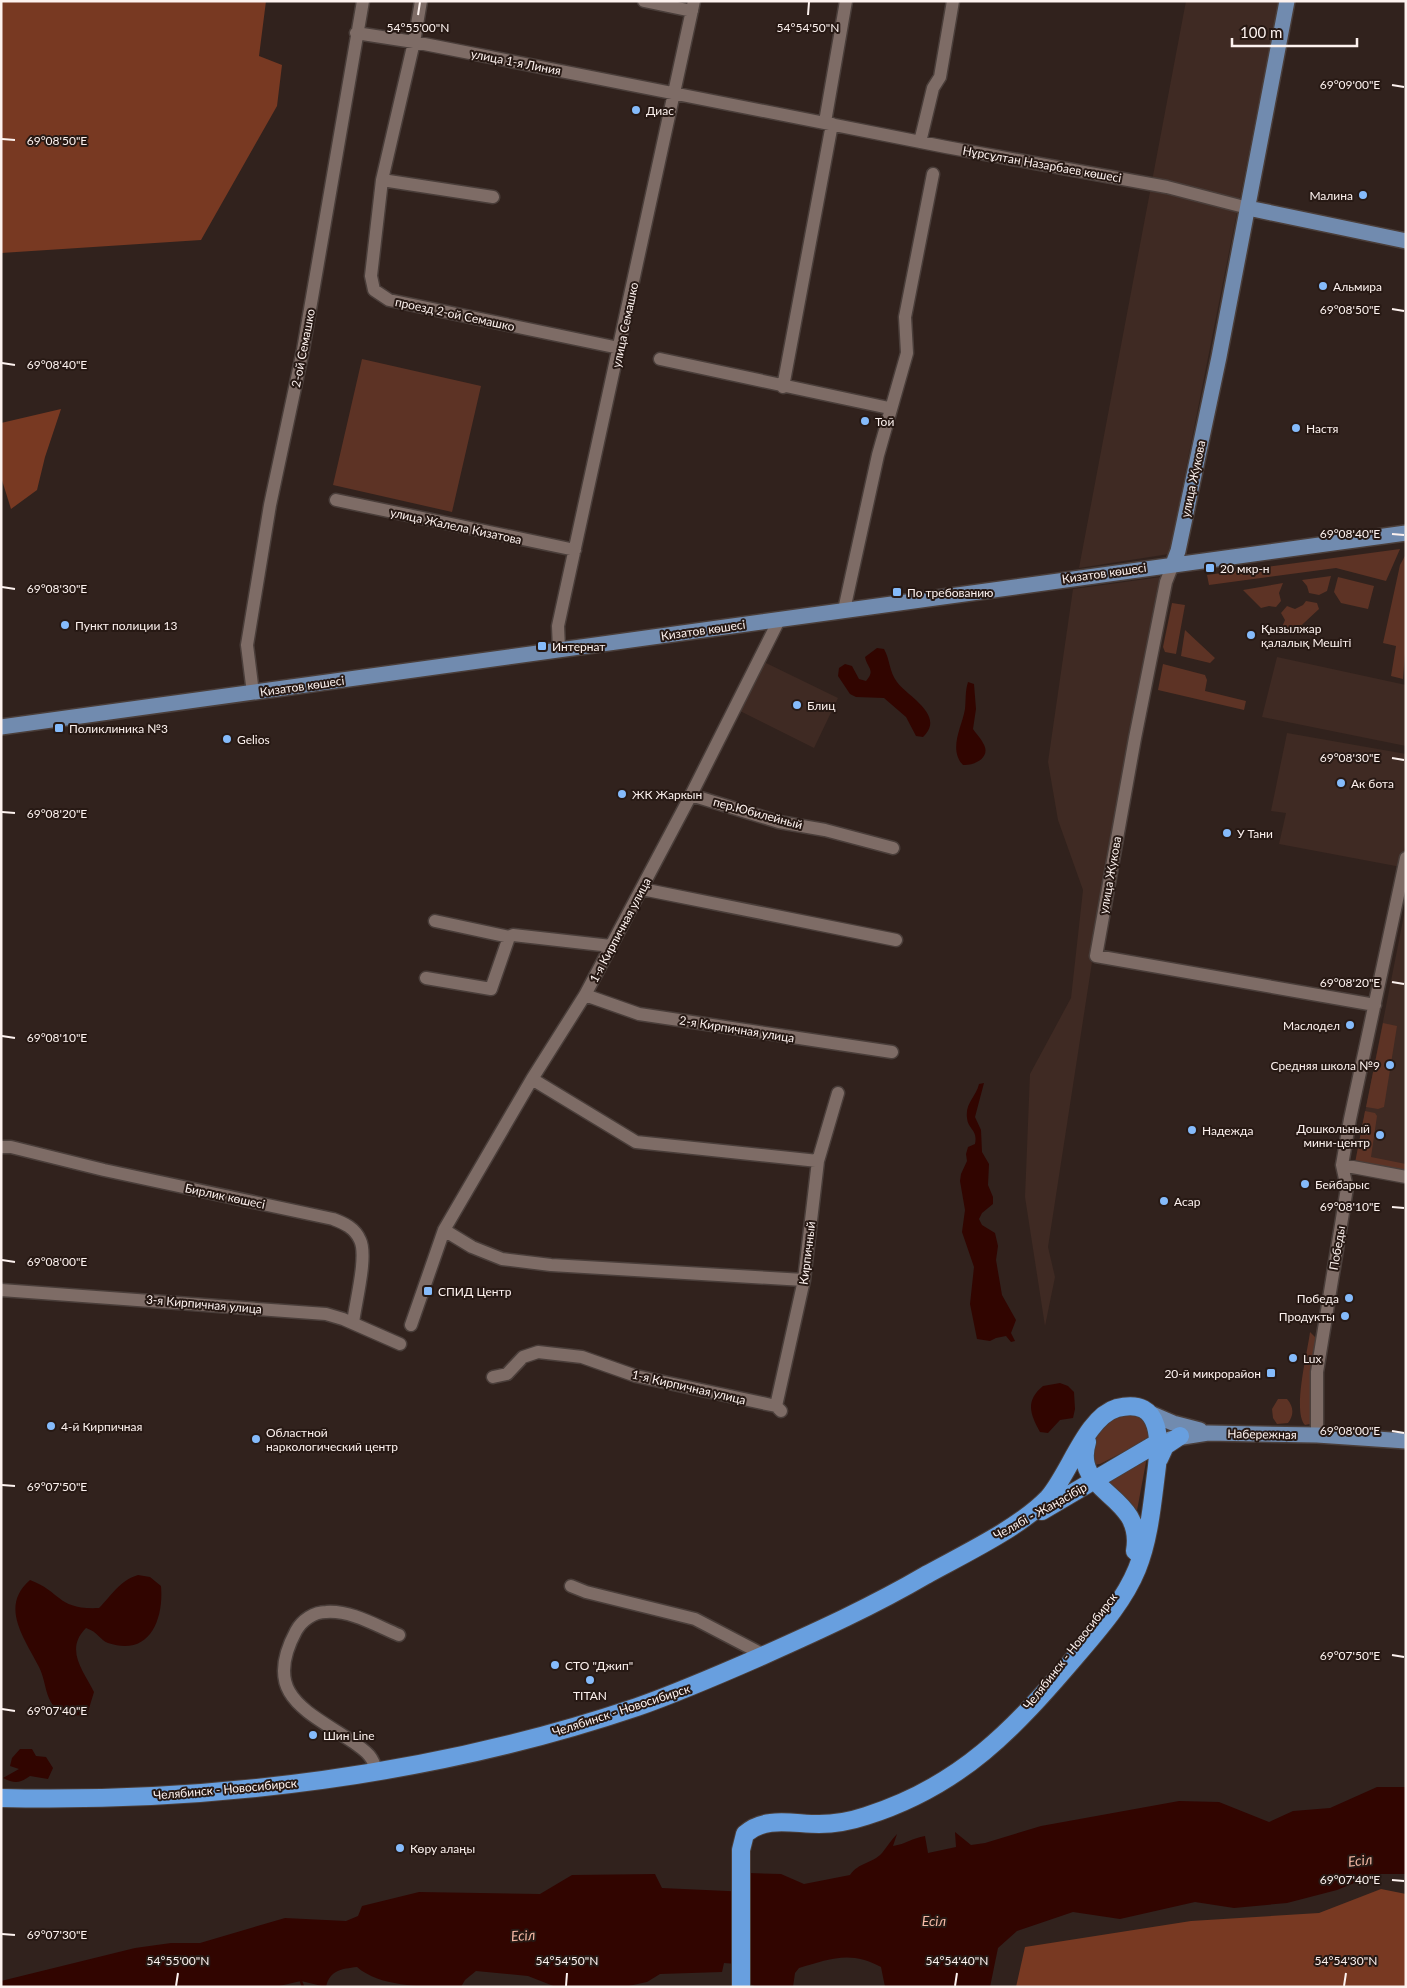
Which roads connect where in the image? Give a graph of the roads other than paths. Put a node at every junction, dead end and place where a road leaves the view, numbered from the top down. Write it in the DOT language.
graph roads {
  1 [pos="363,1"];
  2 [pos="421,1"];
  3 [pos="644,1"];
  4 [pos="846,1"];
  5 [pos="953,1"];
  6 [pos="1287,1"];
  7 [pos="693,6"];
  8 [pos="356,33"];
  9 [pos="414,42"];
  10 [pos="676,94"];
  11 [pos="829,123"];
  12 [pos="920,142"];
  13 [pos="933,174"];
  14 [pos="382,180"];
  15 [pos="493,197"];
  16 [pos="1248,208"];
  17 [pos="1406,241"];
  18 [pos="619,348"];
  19 [pos="660,359"];
  20 [pos="783,387"];
  21 [pos="890,408"];
  22 [pos="336,500"];
  23 [pos="1406,533"];
  24 [pos="575,550"];
  25 [pos="1173,564"];
  26 [pos="844,610"];
  27 [pos="779,620"];
  28 [pos="559,649"];
  29 [pos="254,693"];
  30 [pos="1,727"];
  31 [pos="691,795"];
  32 [pos="893,848"];
  33 [pos="1406,858"];
  34 [pos="1404,875"];
  35 [pos="642,889"];
  36 [pos="435,921"];
  37 [pos="509,937"];
  38 [pos="896,940"];
  39 [pos="611,946"];
  40 [pos="426,978"];
  41 [pos="585,995"];
  42 [pos="1375,1005"];
  43 [pos="892,1052"];
  44 [pos="532,1079"];
  45 [pos="838,1093"];
  46 [pos="1,1147"];
  47 [pos="818,1161"];
  48 [pos="1342,1165"];
  49 [pos="1406,1177"];
  50 [pos="444,1230"];
  51 [pos="804,1280"];
  52 [pos="1,1290"];
  53 [pos="353,1323"];
  54 [pos="411,1325"];
  55 [pos="400,1344"];
  56 [pos="493,1377"];
  57 [pos="779,1408"];
  58 [pos="1145,1411"];
  59 [pos="1092,1426"];
  60 [pos="1208,1432"];
  61 [pos="1317,1435"];
  62 [pos="1180,1436"];
  63 [pos="1406,1441"];
  64 [pos="1159,1442"];
  65 [pos="1084,1458"];
  66 [pos="1117,1467"];
  67 [pos="1156,1469"];
  68 [pos="1094,1481"];
  69 [pos="987,1541"];
  70 [pos="572,1586"];
  71 [pos="399,1635"];
  72 [pos="764,1655"];
  73 [pos="376,1770"];
  74 [pos="960,1771"];
  75 [pos="1,1798"];
  76 [pos="741,1987"];
  1 -- 8 [label="street, 2-ой Семашко"];
  2 -- 9 [label="street, проезд 2-ой Семашко"];
  3 -- 7 [label="street"];
  4 -- 11 [label="street"];
  5 -- 12 [label="street"];
  6 -- 16 [label="main road, улица Жукова"];
  7 -- 10 [label="street, улица Семашко"];
  8 -- 9 [label="street, улица 1-я Линия"];
  8 -- 29 [label="street, 2-ой Семашко"];
  9 -- 10 [label="street, улица 1-я Линия"];
  9 -- 14 [label="street, проезд 2-ой Семашко"];
  10 -- 11 [label="street, Нұрсұлтан Назарбаев көшесі"];
  10 -- 18 [label="street, улица Семашко"];
  11 -- 12 [label="street, Нұрсұлтан Назарбаев көшесі"];
  11 -- 20 [label="street"];
  12 -- 16 [label="street, Нұрсұлтан Назарбаев көшесі"];
  13 -- 21 [label="street"];
  14 -- 15 [label="street"];
  14 -- 18 [label="street, проезд 2-ой Семашко"];
  16 -- 17 [label="main road, Нұрсұлтан Назарбаев көшесі"];
  16 -- 25 [label="main road, улица Жукова"];
  18 -- 24 [label="street, улица Семашко"];
  19 -- 20 [label="street"];
  20 -- 21 [label="street"];
  21 -- 26 [label="street"];
  22 -- 24 [label="street, улица Жалела Кизатова"];
  23 -- 25 [label="main road, Кизатов көшесі"];
  24 -- 28 [label="street, улица Семашко"];
  25 -- 26 [label="main road, Кизатов көшесі"];
  25 -- 42 [label="street, улица Жукова"];
  26 -- 27 [label="main road, Кизатов көшесі"];
  27 -- 28 [label="main road, Кизатов көшесі"];
  27 -- 31 [label="street, 1-я Кирпичная улица"];
  28 -- 29 [label="main road, Кизатов көшесі"];
  29 -- 30 [label="main road, Кизатов көшесі"];
  31 -- 32 [label="street, пер.Юбилейный"];
  31 -- 35 [label="street, 1-я Кирпичная улица"];
  33 -- 34 [label="street, Победы"];
  34 -- 42 [label="street, Победы"];
  35 -- 38 [label="street"];
  35 -- 39 [label="street, 1-я Кирпичная улица"];
  36 -- 37 [label="street"];
  37 -- 39 [label="street"];
  37 -- 40 [label="street"];
  39 -- 41 [label="street, 1-я Кирпичная улица"];
  41 -- 43 [label="street, 2-я Кирпичная улица"];
  41 -- 44 [label="street, 1-я Кирпичная улица"];
  42 -- 48 [label="street, Победы"];
  44 -- 47 [label="street"];
  44 -- 50 [label="street, 1-я Кирпичная улица"];
  45 -- 47 [label="street, Кирпичный"];
  46 -- 53 [label="street, Бирлик көшесі"];
  47 -- 51 [label="street, Кирпичный"];
  48 -- 49 [label="street"];
  48 -- 61 [label="street, Победы"];
  50 -- 51 [label="street"];
  50 -- 54 [label="street, 1-я Кирпичная улица"];
  51 -- 57 [label="street, Кирпичный"];
  52 -- 53 [label="street, 3-я Кирпичная улица"];
  53 -- 55 [label="street, 3-я Кирпичная улица"];
  56 -- 57 [label="street, 1-я Кирпичная улица"];
  58 -- 59 [label="highway, Челябинск - Новосибирск"];
  58 -- 60 [label="main road, Набережная"];
  58 -- 64 [label="highway, Челябинск - Новосибирск"];
  59 -- 65 [label="highway"];
  59 -- 69 [label="highway, Челябинск - Новосибирск"];
  60 -- 61 [label="main road, Набережная"];
  60 -- 62 [label="main road, Набережная"];
  61 -- 63 [label="main road, Набережная"];
  62 -- 64 [label="main road, Набережная"];
  62 -- 67 [label="highway"];
  64 -- 66 [label="highway"];
  64 -- 67 [label="highway, Челябинск - Новосибирск"];
  65 -- 66 [label="highway"];
  65 -- 68 [label="highway"];
  66 -- 68 [label="highway"];
  67 -- 74 [label="highway, Челябинск - Новосибирск"];
  68 -- 69 [label="highway, Челябі - Жаңасібір"];
  68 -- 74 [label="highway, Челябинск - Новосибирск"];
  69 -- 72 [label="highway, Челябинск - Новосибирск"];
  70 -- 72 [label="street"];
  71 -- 73 [label="street"];
  72 -- 73 [label="highway, Челябинск - Новосибирск"];
  73 -- 75 [label="highway, Челябинск - Новосибирск"];
  74 -- 76 [label="highway, Челябинск - Новосибирск"];
}
